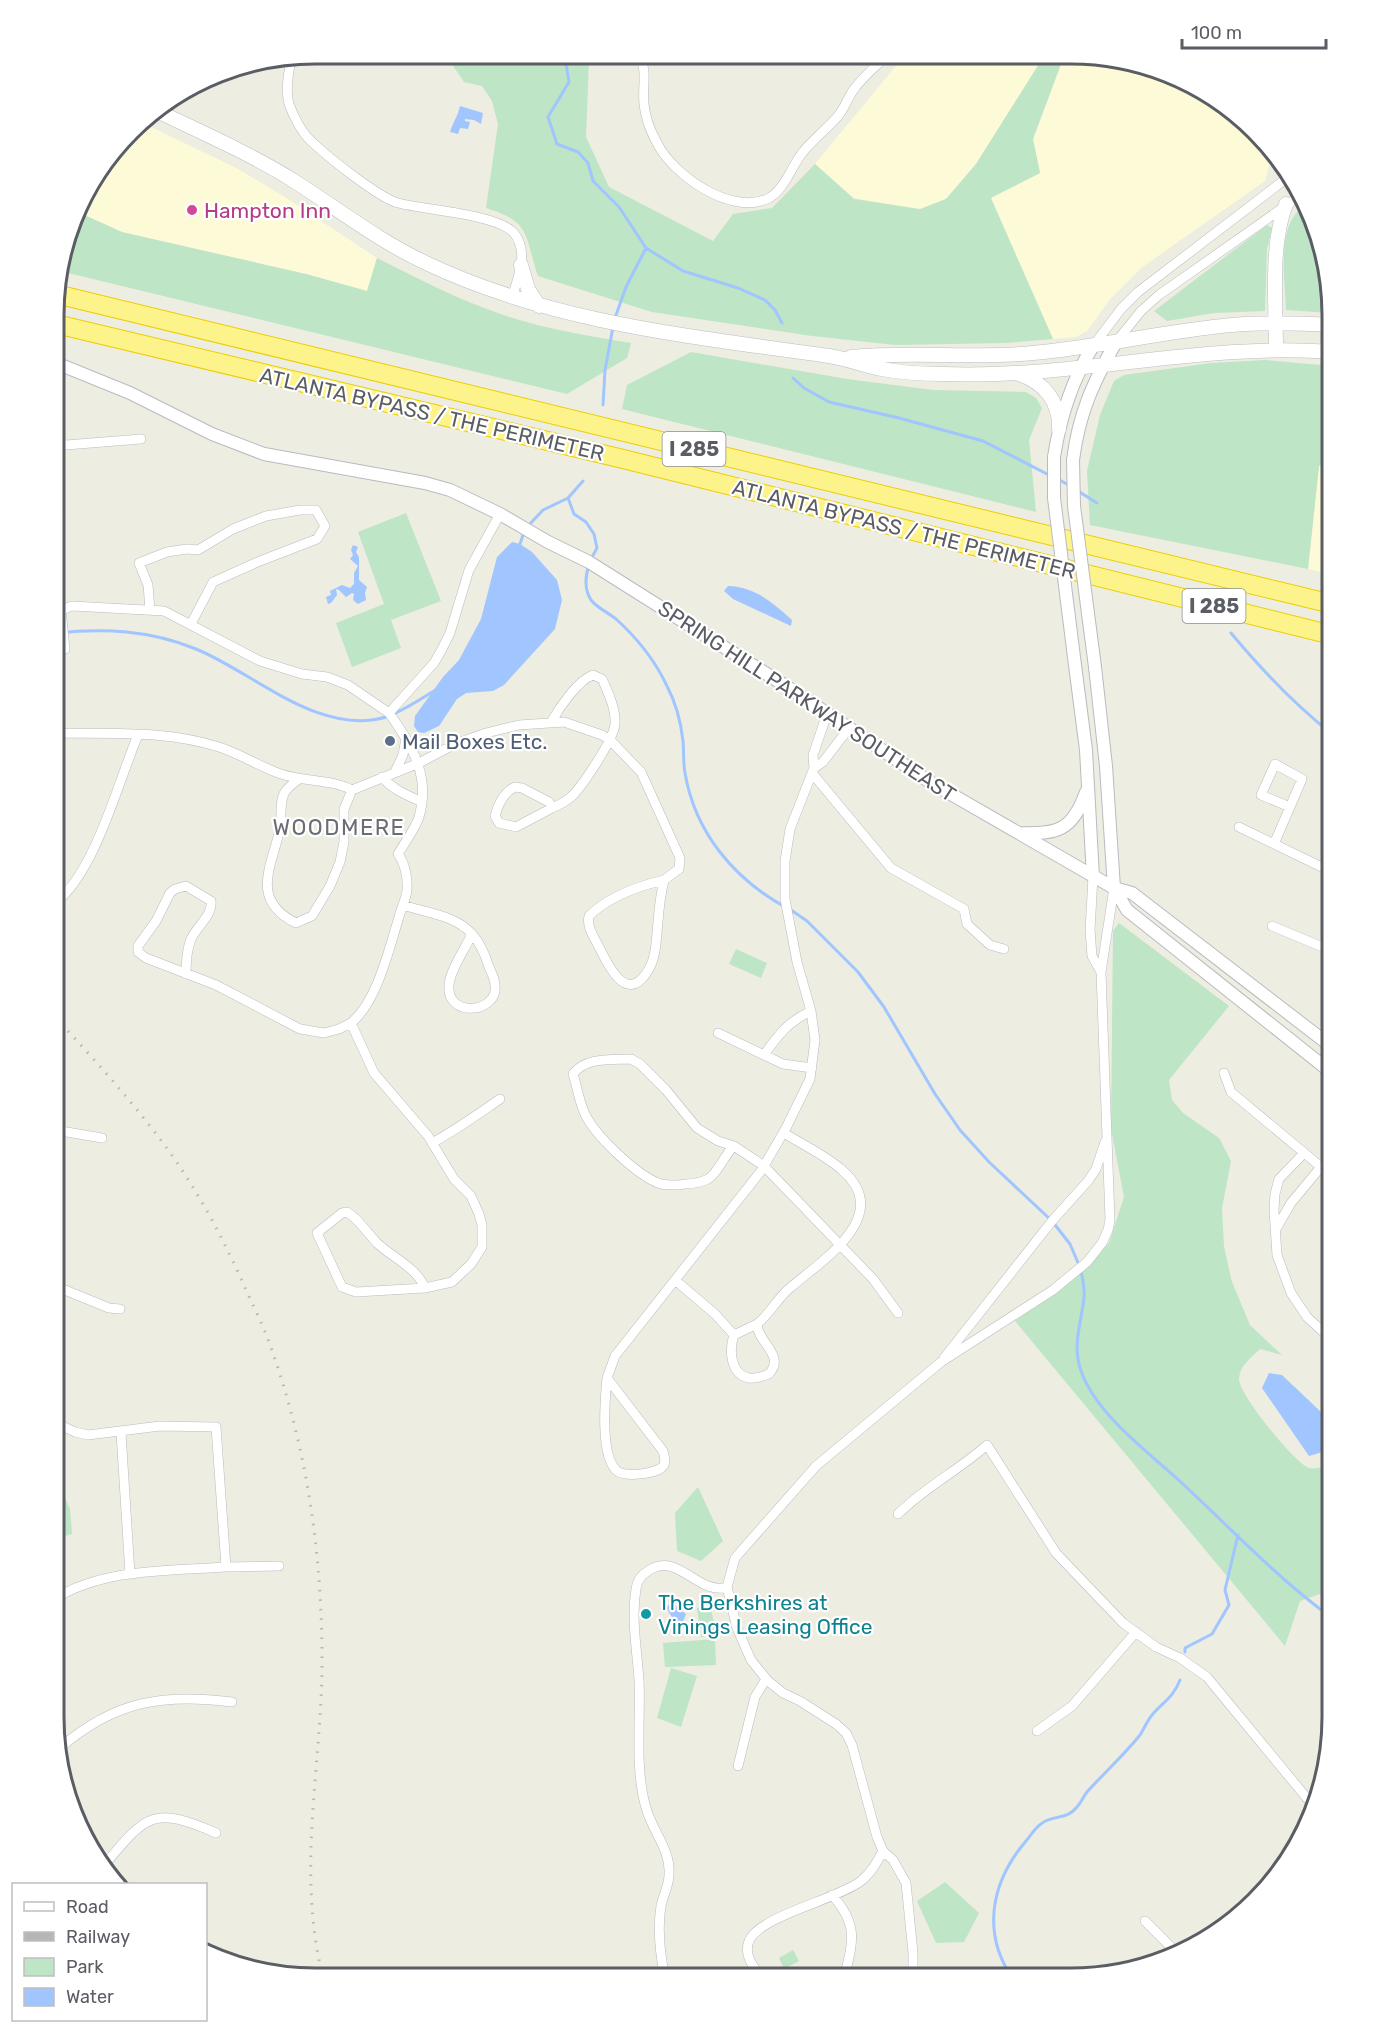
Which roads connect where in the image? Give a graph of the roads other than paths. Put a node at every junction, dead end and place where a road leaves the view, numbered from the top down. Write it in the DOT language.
graph roads {
  1 [pos="643,64"];
  2 [pos="878,64"];
  3 [pos="290,66"];
  4 [pos="165,115"];
  5 [pos="1282,181"];
  6 [pos="1293,200"];
  7 [pos="1286,204"];
  8 [pos="521,265"];
  9 [pos="65,296"];
  10 [pos="512,298"];
  11 [pos="539,306"];
  12 [pos="1276,323"];
  13 [pos="1322,325"];
  14 [pos="64,326"];
  15 [pos="1116,342"];
  16 [pos="1093,346"];
  17 [pos="1276,349"];
  18 [pos="1322,351"];
  19 [pos="843,357"];
  20 [pos="64,366"];
  21 [pos="1103,366"];
  22 [pos="1080,368"];
  23 [pos="1017,373"];
  24 [pos="1059,429"];
  25 [pos="141,439"];
  26 [pos="64,445"];
  27 [pos="500,514"];
  28 [pos="1322,602"];
  29 [pos="64,609"];
  30 [pos="150,610"];
  31 [pos="191,624"];
  32 [pos="1322,633"];
  33 [pos="389,713"];
  34 [pos="827,714"];
  35 [pos="552,722"];
  36 [pos="849,728"];
  37 [pos="64,733"];
  38 [pos="138,735"];
  39 [pos="406,737"];
  40 [pos="610,740"];
  41 [pos="419,763"];
  42 [pos="813,770"];
  43 [pos="395,772"];
  44 [pos="382,777"];
  45 [pos="299,779"];
  46 [pos="1089,786"];
  47 [pos="352,790"];
  48 [pos="422,802"];
  49 [pos="1290,807"];
  50 [pos="552,808"];
  51 [pos="1239,827"];
  52 [pos="1018,832"];
  53 [pos="1274,844"];
  54 [pos="1322,867"];
  55 [pos="1093,877"];
  56 [pos="664,880"];
  57 [pos="1114,888"];
  58 [pos="64,894"];
  59 [pos="403,905"];
  60 [pos="1272,926"];
  61 [pos="472,934"];
  62 [pos="1322,947"];
  63 [pos="1004,949"];
  64 [pos="1101,972"];
  65 [pos="186,974"];
  66 [pos="811,1011"];
  67 [pos="351,1023"];
  68 [pos="718,1033"];
  69 [pos="1322,1039"];
  70 [pos="764,1055"];
  71 [pos="1322,1065"];
  72 [pos="812,1068"];
  73 [pos="1224,1073"];
  74 [pos="500,1099"];
  75 [pos="1108,1123"];
  76 [pos="64,1132"];
  77 [pos="784,1133"];
  78 [pos="102,1138"];
  79 [pos="432,1143"];
  80 [pos="734,1146"];
  81 [pos="1304,1153"];
  82 [pos="764,1166"];
  83 [pos="1320,1168"];
  84 [pos="1275,1231"];
  85 [pos="839,1244"];
  86 [pos="675,1280"];
  87 [pos="425,1288"];
  88 [pos="64,1290"];
  89 [pos="120,1309"];
  90 [pos="898,1313"];
  91 [pos="757,1324"];
  92 [pos="1322,1331"];
  93 [pos="734,1335"];
  94 [pos="941,1362"];
  95 [pos="607,1378"];
  96 [pos="64,1427"];
  97 [pos="121,1432"];
  98 [pos="898,1514"];
  99 [pos="279,1566"];
  100 [pos="225,1567"];
  101 [pos="130,1574"];
  102 [pos="727,1587"];
  103 [pos="64,1594"];
  104 [pos="1136,1632"];
  105 [pos="766,1679"];
  106 [pos="232,1702"];
  107 [pos="1037,1731"];
  108 [pos="66,1743"];
  109 [pos="738,1766"];
  110 [pos="1308,1799"];
  111 [pos="216,1833"];
  112 [pos="883,1851"];
  113 [pos="109,1860"];
  114 [pos="832,1895"];
  115 [pos="1145,1921"];
  116 [pos="1171,1947"];
  117 [pos="663,1968"];
  118 [pos="754,1968"];
  119 [pos="846,1968"];
  120 [pos="912,1968"];
  1 -- 2 [label="street"];
  3 -- 8 [label="street"];
  4 -- 10 [label="main road"];
  5 -- 16 [label="street"];
  6 -- 7 [label="street"];
  7 -- 12 [label="main road"];
  7 -- 15 [label="street"];
  8 -- 10 [label="street"];
  8 -- 11 [label="main road"];
  9 -- 28 [label="highway, ATLANTA BYPASS / THE PERIMETER / I 285"];
  10 -- 11 [label="main road"];
  11 -- 19 [label="main road"];
  12 -- 13 [label="main road"];
  12 -- 15 [label="main road"];
  12 -- 17 [label="main road"];
  14 -- 32 [label="highway, ATLANTA BYPASS / THE PERIMETER / I 285"];
  15 -- 16 [label="main road"];
  15 -- 21 [label="street"];
  16 -- 19 [label="main road"];
  16 -- 22 [label="street"];
  17 -- 18 [label="main road"];
  17 -- 21 [label="main road"];
  19 -- 23 [label="main road"];
  20 -- 27 [label="street, SPRING HILL PARKWAY SOUTHEAST"];
  21 -- 22 [label="main road"];
  21 -- 57 [label="street, bridge"];
  22 -- 23 [label="main road"];
  22 -- 24 [label="street"];
  23 -- 24 [label="main road"];
  24 -- 46 [label="street, bridge"];
  25 -- 26 [label="street"];
  27 -- 33 [label="street"];
  27 -- 34 [label="street, SPRING HILL PARKWAY SOUTHEAST"];
  29 -- 30 [label="street"];
  30 -- 31 [label="street"];
  30 -- 31 [label="street"];
  31 -- 33 [label="street"];
  33 -- 39 [label="street"];
  34 -- 36 [label="street, SPRING HILL PARKWAY SOUTHEAST"];
  34 -- 42 [label="street"];
  35 -- 40 [label="street"];
  35 -- 40 [label="street"];
  35 -- 41 [label="street"];
  36 -- 42 [label="street"];
  36 -- 52 [label="street, SPRING HILL PARKWAY SOUTHEAST"];
  37 -- 38 [label="street"];
  38 -- 45 [label="street"];
  38 -- 58 [label="street"];
  39 -- 41 [label="street"];
  39 -- 43 [label="street"];
  40 -- 50 [label="street"];
  40 -- 56 [label="street"];
  41 -- 43 [label="street"];
  41 -- 48 [label="street"];
  42 -- 63 [label="street"];
  42 -- 66 [label="street"];
  43 -- 44 [label="street"];
  44 -- 47 [label="street"];
  44 -- 48 [label="street"];
  45 -- 47 [label="street"];
  45 -- 47 [label="street"];
  46 -- 52 [label="street"];
  46 -- 55 [label="street"];
  48 -- 59 [label="street"];
  49 -- 49 [label="street"];
  49 -- 53 [label="street"];
  50 -- 50 [label="street"];
  51 -- 53 [label="street"];
  52 -- 55 [label="street, SPRING HILL PARKWAY SOUTHEAST"];
  53 -- 54 [label="street"];
  55 -- 57 [label="street, SPRING HILL PARKWAY SOUTHEAST"];
  55 -- 64 [label="street"];
  56 -- 56 [label="street"];
  57 -- 64 [label="street"];
  57 -- 69 [label="street, SPRING HILL PARKWAY SOUTHEAST"];
  57 -- 71 [label="street, SPRING HILL PARKWAY SOUTHEAST"];
  59 -- 61 [label="street"];
  59 -- 67 [label="street"];
  60 -- 62 [label="street"];
  61 -- 61 [label="street"];
  64 -- 75 [label="street"];
  65 -- 65 [label="street"];
  65 -- 67 [label="street"];
  66 -- 70 [label="street"];
  66 -- 72 [label="street"];
  67 -- 79 [label="street"];
  68 -- 70 [label="street"];
  70 -- 72 [label="street"];
  72 -- 77 [label="street"];
  73 -- 81 [label="street"];
  74 -- 79 [label="street"];
  75 -- 94 [label="street"];
  75 -- 94 [label="street"];
  76 -- 78 [label="street"];
  77 -- 82 [label="street"];
  77 -- 85 [label="street"];
  79 -- 87 [label="street"];
  80 -- 80 [label="street"];
  80 -- 82 [label="street"];
  81 -- 83 [label="street"];
  81 -- 84 [label="street"];
  82 -- 85 [label="street"];
  82 -- 86 [label="street"];
  83 -- 84 [label="street"];
  84 -- 92 [label="street"];
  85 -- 90 [label="street"];
  85 -- 91 [label="street"];
  86 -- 93 [label="street"];
  86 -- 95 [label="street"];
  87 -- 87 [label="street"];
  88 -- 89 [label="street"];
  91 -- 93 [label="street"];
  91 -- 93 [label="street"];
  94 -- 102 [label="street"];
  95 -- 95 [label="street"];
  96 -- 97 [label="street"];
  97 -- 100 [label="street"];
  97 -- 101 [label="street"];
  98 -- 104 [label="street"];
  99 -- 100 [label="street"];
  100 -- 101 [label="street"];
  101 -- 103 [label="street"];
  102 -- 105 [label="street"];
  102 -- 117 [label="street"];
  104 -- 107 [label="street"];
  104 -- 110 [label="street"];
  105 -- 109 [label="street"];
  105 -- 112 [label="street"];
  106 -- 108 [label="street"];
  111 -- 113 [label="street"];
  112 -- 114 [label="street"];
  112 -- 120 [label="street"];
  114 -- 118 [label="street"];
  114 -- 119 [label="street"];
  115 -- 116 [label="street"];
}
